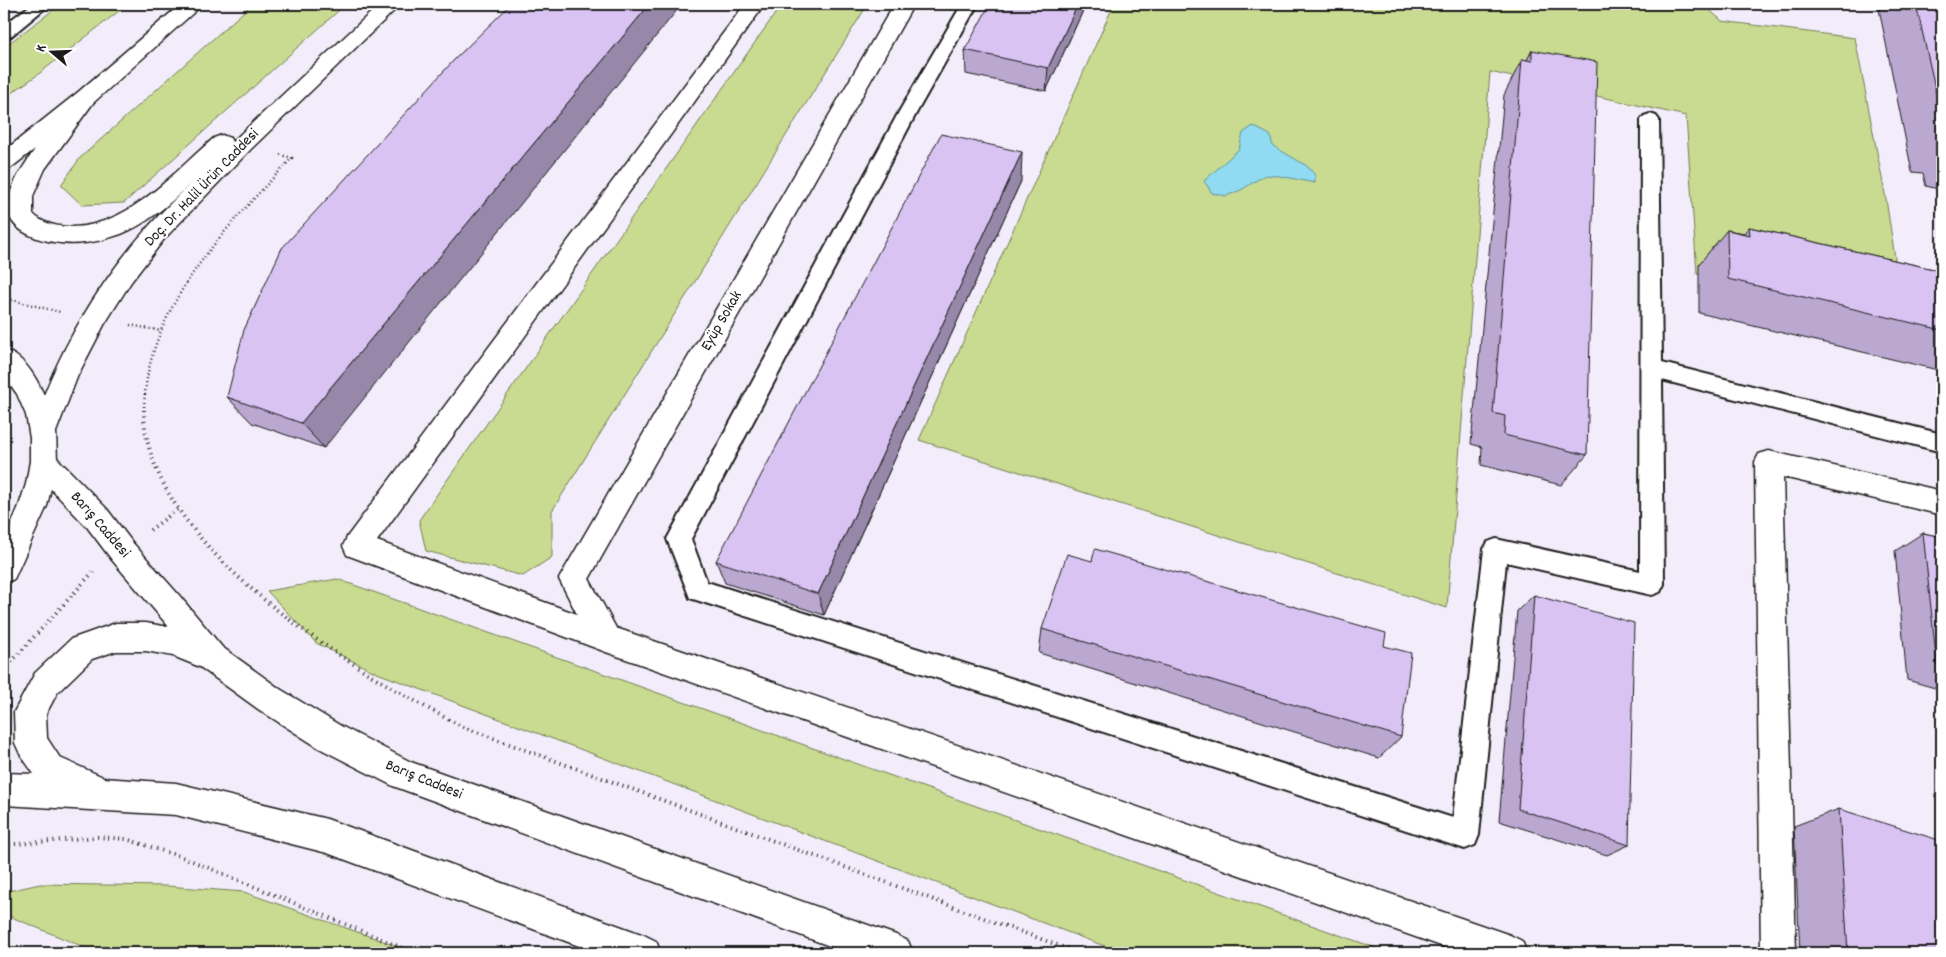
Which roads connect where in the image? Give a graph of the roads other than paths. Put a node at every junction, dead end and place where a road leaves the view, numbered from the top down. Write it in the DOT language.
graph roads {
  1 [pos="42,4"];
  2 [pos="193,4"];
  3 [pos="391,4"];
  4 [pos="755,4"];
  5 [pos="904,4"];
  6 [pos="970,4"];
  7 [pos="4,33"];
  8 [pos="296,94"];
  9 [pos="85,98"];
  10 [pos="1650,120"];
  11 [pos="4,162"];
  12 [pos="4,360"];
  13 [pos="1651,369"];
  14 [pos="43,431"];
  15 [pos="1942,443"];
  16 [pos="44,464"];
  17 [pos="1942,503"];
  18 [pos="4,570"];
  19 [pos="606,638"];
  20 [pos="211,657"];
  21 [pos="4,789"];
  22 [pos="105,793"];
  23 [pos="642,953"];
  24 [pos="896,953"];
  25 [pos="1510,953"];
  26 [pos="1779,953"];
  1 -- 7 [label="lane"];
  2 -- 9 [label="main road"];
  3 -- 8 [label="main road, Doç. Dr. Halil Ürün Caddesi"];
  4 -- 19 [label="main road"];
  5 -- 19 [label="main road, Eyüp Sokak"];
  6 -- 13 [label="lane"];
  8 -- 9 [label="main road"];
  8 -- 14 [label="main road, Doç. Dr. Halil Ürün Caddesi"];
  9 -- 11 [label="main road"];
  10 -- 13 [label="lane"];
  12 -- 14 [label="main road"];
  13 -- 15 [label="lane"];
  14 -- 16 [label="main road"];
  16 -- 18 [label="main road"];
  16 -- 20 [label="main road, Barış Caddesi"];
  17 -- 26 [label="main road"];
  19 -- 25 [label="main road"];
  20 -- 22 [label="main road"];
  20 -- 24 [label="main road, Barış Caddesi"];
  21 -- 22 [label="main road"];
  22 -- 23 [label="main road"];
}
